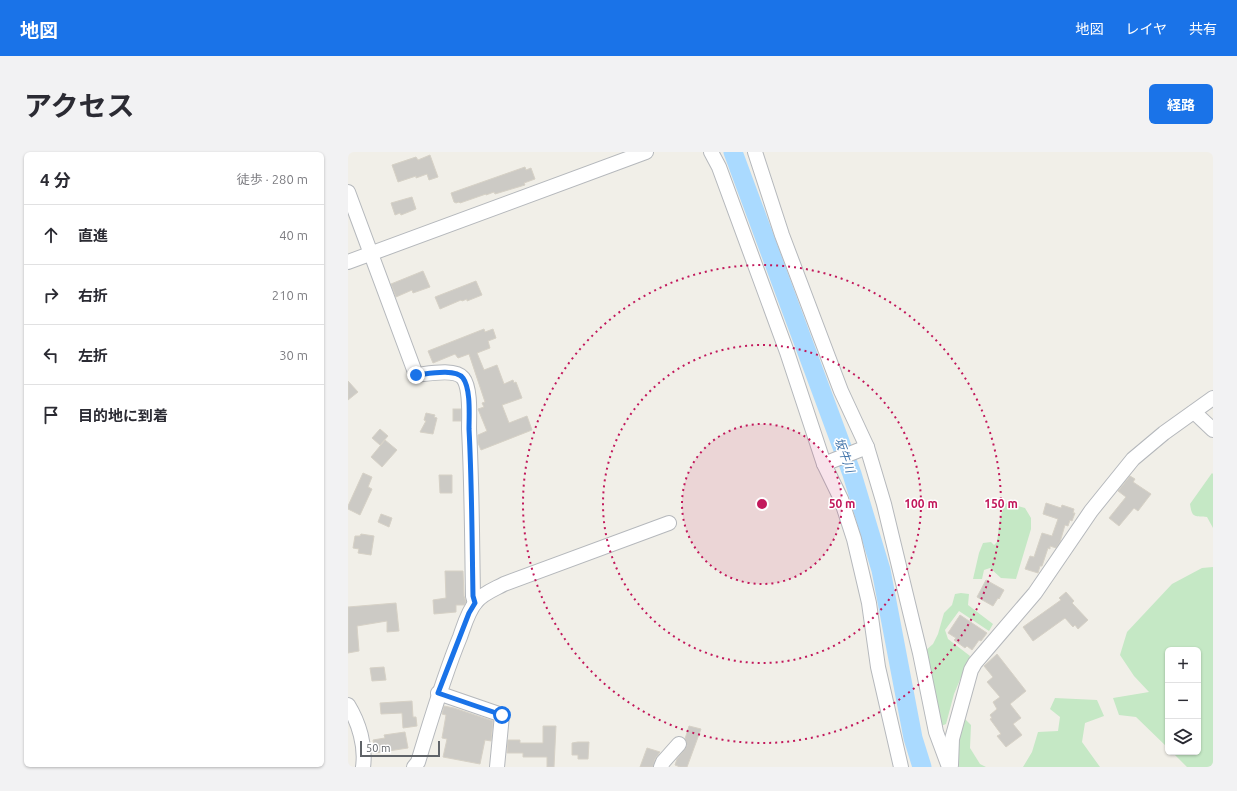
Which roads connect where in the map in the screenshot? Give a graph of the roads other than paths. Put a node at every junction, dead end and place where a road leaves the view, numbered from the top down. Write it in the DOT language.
graph roads {
  1 [pos="646,152"];
  2 [pos="711,152"];
  3 [pos="755,152"];
  4 [pos="348,192"];
  5 [pos="371,254"];
  6 [pos="348,262"];
  7 [pos="1213,398"];
  8 [pos="1194,412"];
  9 [pos="1213,430"];
  10 [pos="862,449"];
  11 [pos="828,462"];
  12 [pos="669,523"];
  13 [pos="475,603"];
  14 [pos="438,693"];
  15 [pos="348,705"];
  16 [pos="679,744"];
  17 [pos="363,767"];
  18 [pos="414,767"];
  19 [pos="497,767"];
  20 [pos="661,767"];
  21 [pos="901,767"];
  22 [pos="950,767"];
  1 -- 5 [label="street"];
  2 -- 11 [label="street"];
  3 -- 10 [label="street"];
  4 -- 5 [label="street"];
  5 -- 6 [label="street"];
  5 -- 13 [label="street"];
  7 -- 8 [label="street"];
  8 -- 9 [label="street"];
  8 -- 22 [label="street"];
  10 -- 11 [label="street"];
  10 -- 22 [label="street"];
  11 -- 21 [label="street"];
  12 -- 13 [label="street"];
  13 -- 14 [label="street"];
  14 -- 18 [label="street"];
  14 -- 19 [label="street"];
  15 -- 17 [label="street"];
  16 -- 20 [label="street"];
}
